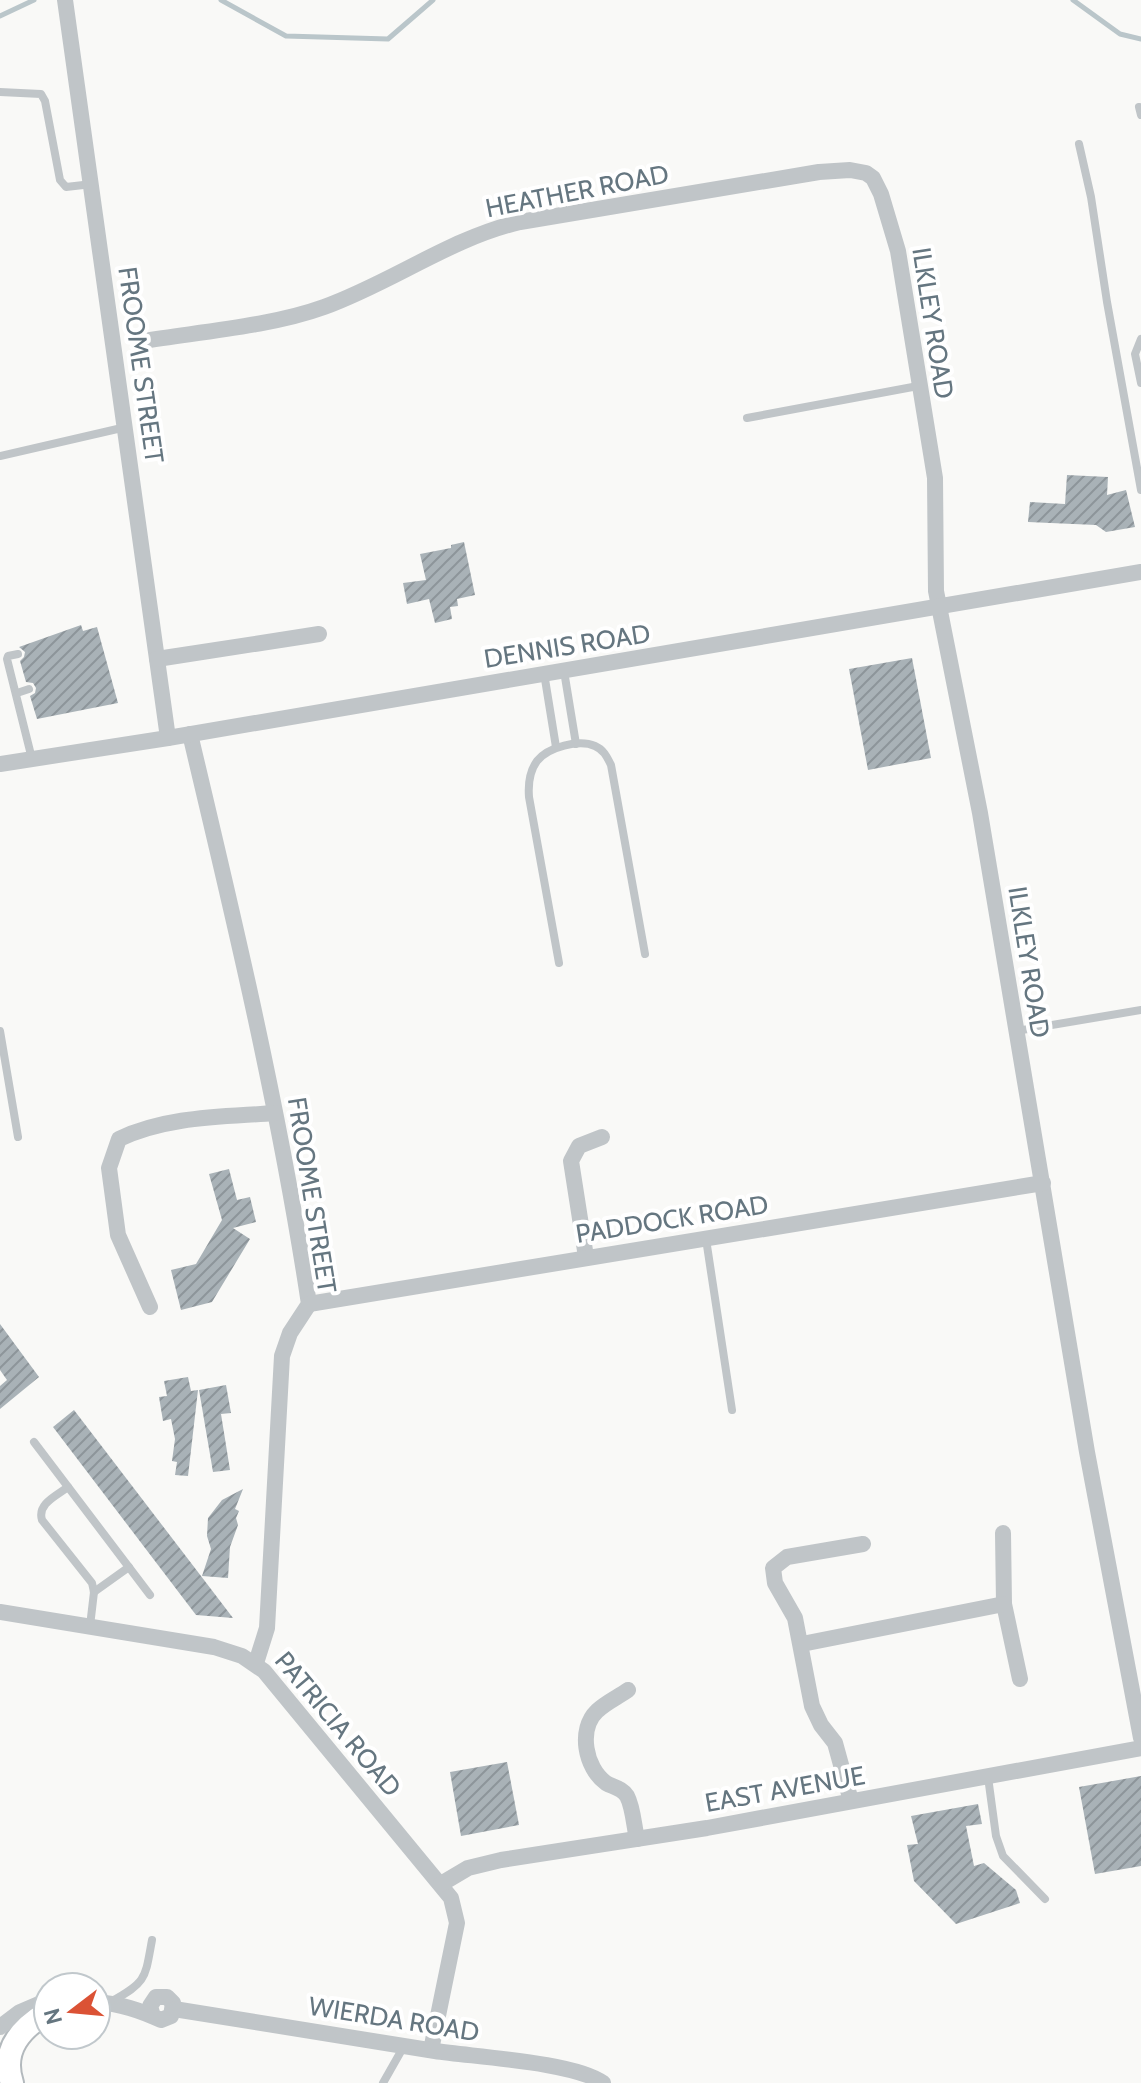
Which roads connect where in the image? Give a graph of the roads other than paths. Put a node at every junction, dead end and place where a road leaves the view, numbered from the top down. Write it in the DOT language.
graph roads {
  1 [pos="65,0"];
  2 [pos="0,92"];
  3 [pos="1079,144"];
  4 [pos="92,184"];
  5 [pos="881,194"];
  6 [pos="1141,339"];
  7 [pos="144,341"];
  8 [pos="1141,383"];
  9 [pos="918,386"];
  10 [pos="747,418"];
  11 [pos="126,427"];
  12 [pos="0,456"];
  13 [pos="1141,490"];
  14 [pos="1141,572"];
  15 [pos="940,607"];
  16 [pos="319,634"];
  17 [pos="18,654"];
  18 [pos="157,659"];
  19 [pos="564,671"];
  20 [pos="544,673"];
  21 [pos="29,689"];
  22 [pos="17,693"];
  23 [pos="190,734"];
  24 [pos="168,738"];
  25 [pos="576,744"];
  26 [pos="556,747"];
  27 [pos="32,759"];
  28 [pos="0,764"];
  29 [pos="645,954"];
  30 [pos="559,963"];
  31 [pos="1141,1010"];
  32 [pos="0,1031"];
  33 [pos="1016,1031"];
  34 [pos="275,1113"];
  35 [pos="18,1137"];
  36 [pos="602,1137"];
  37 [pos="1043,1183"];
  38 [pos="706,1239"];
  39 [pos="586,1257"];
  40 [pos="309,1304"];
  41 [pos="150,1307"];
  42 [pos="732,1410"];
  43 [pos="34,1442"];
  44 [pos="68,1487"];
  45 [pos="1003,1533"];
  46 [pos="863,1544"];
  47 [pos="129,1567"];
  48 [pos="94,1592"];
  49 [pos="150,1595"];
  50 [pos="1004,1604"];
  51 [pos="0,1612"];
  52 [pos="90,1626"];
  53 [pos="802,1644"];
  54 [pos="256,1663"];
  55 [pos="1020,1679"];
  56 [pos="628,1690"];
  57 [pos="1141,1738"];
  58 [pos="1141,1748"];
  59 [pos="988,1777"];
  60 [pos="851,1801"];
  61 [pos="637,1839"];
  62 [pos="441,1884"];
  63 [pos="1045,1899"];
  64 [pos="152,1940"];
  65 [pos="112,2000"];
  66 [pos="112,2003"];
  67 [pos="32,2007"];
  68 [pos="32,2022"];
  69 [pos="0,2027"];
  70 [pos="405,2044"];
  71 [pos="431,2050"];
  72 [pos="570,2076"];
  73 [pos="0,2078"];
  74 [pos="5,2083"];
  75 [pos="12,2083"];
  76 [pos="383,2083"];
  77 [pos="603,2083"];
  1 -- 4 [label="street, FROOME STREET"];
  2 -- 4 [label="lane"];
  3 -- 13 [label="lane"];
  4 -- 11 [label="street, FROOME STREET"];
  5 -- 7 [label="street, HEATHER ROAD"];
  5 -- 9 [label="street, ILKLEY ROAD"];
  6 -- 8 [label="lane"];
  9 -- 10 [label="lane"];
  9 -- 15 [label="street, ILKLEY ROAD"];
  11 -- 12 [label="lane"];
  11 -- 18 [label="street, FROOME STREET"];
  14 -- 15 [label="street, DENNIS ROAD"];
  15 -- 19 [label="street, DENNIS ROAD"];
  15 -- 33 [label="street, ILKLEY ROAD"];
  16 -- 18 [label="street"];
  17 -- 22 [label="lane"];
  18 -- 24 [label="street, FROOME STREET"];
  19 -- 20 [label="street, DENNIS ROAD"];
  19 -- 25 [label="lane"];
  20 -- 23 [label="street, DENNIS ROAD"];
  20 -- 26 [label="lane"];
  21 -- 22 [label="lane"];
  22 -- 27 [label="lane"];
  23 -- 24 [label="street, DENNIS ROAD"];
  23 -- 34 [label="street, FROOME STREET"];
  24 -- 27 [label="street, DENNIS ROAD"];
  25 -- 26 [label="lane"];
  25 -- 29 [label="lane"];
  26 -- 30 [label="lane"];
  27 -- 28 [label="street, DENNIS ROAD"];
  31 -- 33 [label="lane"];
  32 -- 35 [label="lane"];
  33 -- 37 [label="street, ILKLEY ROAD"];
  34 -- 40 [label="street, FROOME STREET"];
  34 -- 41 [label="street"];
  36 -- 39 [label="street"];
  37 -- 38 [label="street, PADDOCK ROAD"];
  37 -- 57 [label="street, ILKLEY ROAD"];
  38 -- 39 [label="street, PADDOCK ROAD"];
  38 -- 42 [label="lane"];
  39 -- 40 [label="street, PADDOCK ROAD"];
  40 -- 54 [label="street, FROOME STREET"];
  43 -- 44 [label="lane"];
  44 -- 47 [label="lane"];
  44 -- 48 [label="lane"];
  45 -- 50 [label="street"];
  46 -- 53 [label="street"];
  47 -- 48 [label="lane"];
  47 -- 49 [label="lane"];
  48 -- 52 [label="lane"];
  50 -- 53 [label="street"];
  50 -- 55 [label="street"];
  51 -- 52 [label="street, PATRICIA ROAD"];
  52 -- 54 [label="street, PATRICIA ROAD"];
  53 -- 60 [label="street"];
  54 -- 62 [label="street, PATRICIA ROAD"];
  56 -- 61 [label="street"];
  58 -- 59 [label="street, EAST AVENUE"];
  59 -- 60 [label="street, EAST AVENUE"];
  59 -- 63 [label="lane"];
  60 -- 61 [label="street, EAST AVENUE"];
  61 -- 62 [label="street, EAST AVENUE"];
  62 -- 71 [label="street, PATRICIA ROAD"];
  64 -- 65 [label="lane"];
  66 -- 70 [label="street, WIERDA ROAD"];
  67 -- 69 [label="street"];
  68 -- 75 [label="main road"];
  70 -- 71 [label="street, WIERDA ROAD"];
  70 -- 76 [label="lane"];
  71 -- 72 [label="street, WIERDA ROAD"];
  72 -- 77 [label="street, WIERDA ROAD"];
  73 -- 74 [label="main road"];
}
